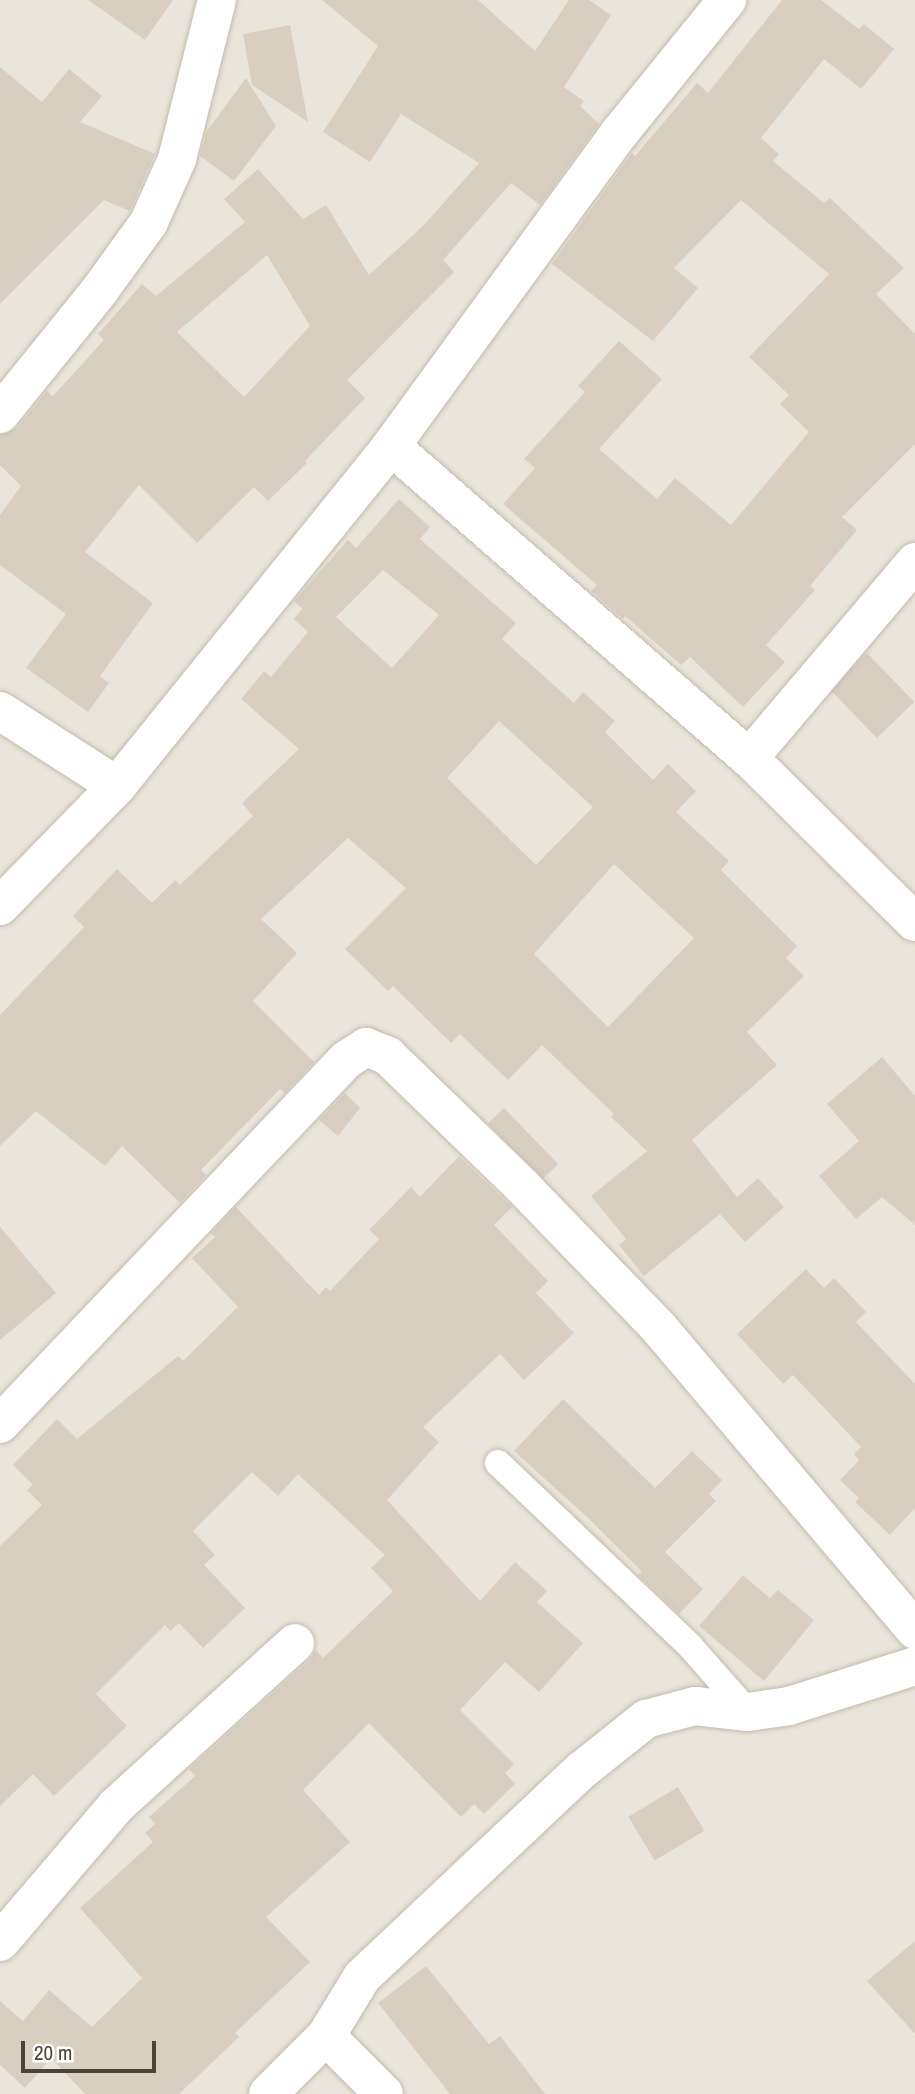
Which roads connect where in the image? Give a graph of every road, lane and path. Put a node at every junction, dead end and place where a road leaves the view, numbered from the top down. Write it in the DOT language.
graph roads {
  1 [pos="217,0"];
  2 [pos="727,0"];
  3 [pos="0,414"];
  4 [pos="391,446"];
  5 [pos="915,562"];
  6 [pos="0,711"];
  7 [pos="749,758"];
  8 [pos="117,786"];
  9 [pos="0,905"];
  10 [pos="915,922"];
  11 [pos="0,1424"];
  12 [pos="498,1463"];
  13 [pos="915,1630"];
  14 [pos="295,1643"];
  15 [pos="915,1666"];
  16 [pos="748,1712"];
  17 [pos="0,1942"];
  18 [pos="326,2036"];
  19 [pos="268,2094"];
  20 [pos="384,2094"];
  1 -- 3 [label="street"];
  2 -- 4 [label="street"];
  4 -- 7 [label="street"];
  4 -- 8 [label="street"];
  5 -- 7 [label="street"];
  6 -- 8 [label="street"];
  7 -- 10 [label="street"];
  8 -- 9 [label="street"];
  11 -- 13 [label="street"];
  12 -- 16 [label="lane"];
  14 -- 17 [label="street"];
  15 -- 16 [label="street"];
  16 -- 18 [label="street"];
  18 -- 19 [label="street"];
  18 -- 20 [label="street"];
}
